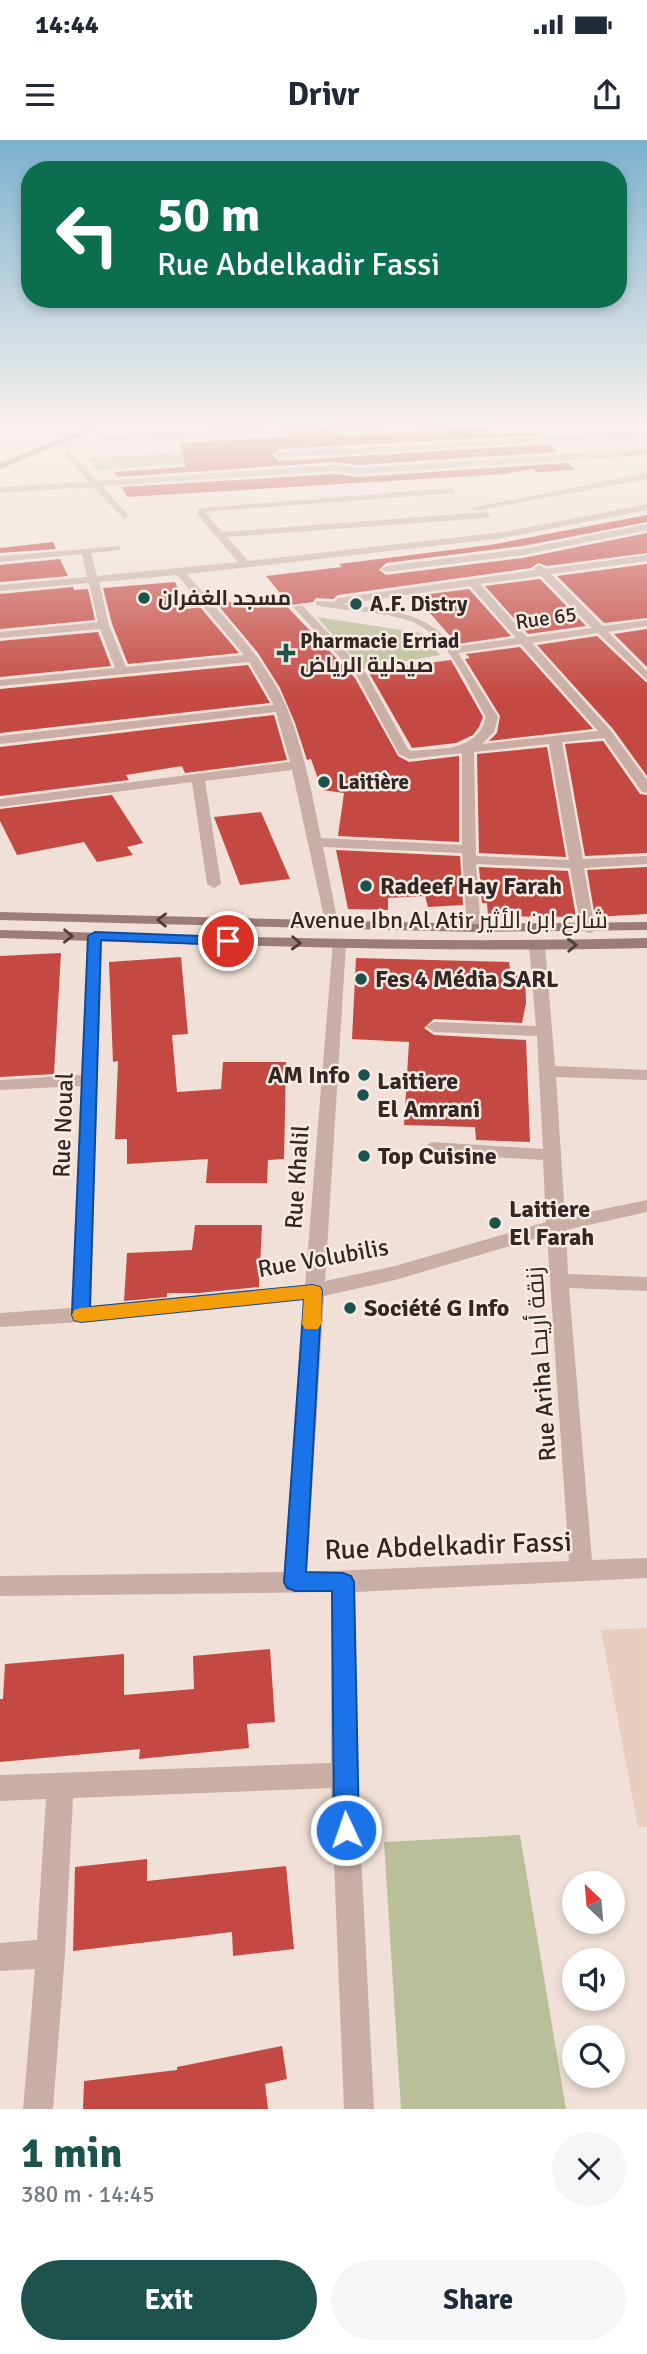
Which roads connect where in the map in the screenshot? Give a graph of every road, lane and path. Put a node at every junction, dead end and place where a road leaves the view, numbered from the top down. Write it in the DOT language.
graph roads {
  1 [pos="202,514"];
  2 [pos="330,514"];
  3 [pos="402,514"];
  4 [pos="607,514"];
  5 [pos="486,515"];
  6 [pos="495,521"];
  7 [pos="647,527"];
  8 [pos="508,531"];
  9 [pos="219,535"];
  10 [pos="117,548"];
  11 [pos="86,551"];
  12 [pos="523,552"];
  13 [pos="647,558"];
  14 [pos="0,559"];
  15 [pos="245,565"];
  16 [pos="180,572"];
  17 [pos="543,573"];
  18 [pos="93,579"];
  19 [pos="473,583"];
  20 [pos="0,588"];
  21 [pos="408,592"];
  22 [pos="320,604"];
  23 [pos="647,623"];
  24 [pos="104,625"];
  25 [pos="602,630"];
  26 [pos="0,635"];
  27 [pos="526,640"];
  28 [pos="451,651"];
  29 [pos="647,655"];
  30 [pos="252,657"];
  31 [pos="629,658"];
  32 [pos="122,671"];
  33 [pos="647,677"];
  34 [pos="0,683"];
  35 [pos="281,708"];
  36 [pos="607,734"];
  37 [pos="0,740"];
  38 [pos="555,740"];
  39 [pos="468,749"];
  40 [pos="299,765"];
  41 [pos="198,778"];
  42 [pos="647,789"];
  43 [pos="0,803"];
  44 [pos="313,842"];
  45 [pos="469,854"];
  46 [pos="647,860"];
  47 [pos="576,864"];
  48 [pos="214,884"];
  49 [pos="0,916"];
  50 [pos="331,923"];
  51 [pos="647,926"];
  52 [pos="474,929"];
  53 [pos="587,929"];
  54 [pos="0,934"];
  55 [pos="95,936"];
  56 [pos="647,943"];
  57 [pos="338,944"];
  58 [pos="537,946"];
  59 [pos="434,1027"];
  60 [pos="545,1031"];
  61 [pos="547,1071"];
  62 [pos="647,1075"];
  63 [pos="89,1080"];
  64 [pos="0,1085"];
  65 [pos="432,1148"];
  66 [pos="552,1155"];
  67 [pos="647,1206"];
  68 [pos="557,1225"];
  69 [pos="559,1281"];
  70 [pos="647,1284"];
  71 [pos="313,1291"];
  72 [pos="81,1315"];
  73 [pos="0,1320"];
  74 [pos="647,1568"];
  75 [pos="581,1570"];
  76 [pos="295,1582"];
  77 [pos="343,1582"];
  78 [pos="0,1586"];
  79 [pos="344,1775"];
  80 [pos="60,1785"];
  81 [pos="0,1788"];
  82 [pos="51,1954"];
  83 [pos="0,1957"];
  84 [pos="38,2109"];
  85 [pos="359,2109"];
  1 -- 9 [label="street"];
  2 -- 9 [label="street"];
  3 -- 5 [label="street"];
  4 -- 8 [label="street"];
  5 -- 6 [label="street"];
  7 -- 12 [label="street"];
  8 -- 12 [label="street"];
  8 -- 15 [label="street"];
  9 -- 15 [label="street"];
  10 -- 11 [label="street"];
  11 -- 14 [label="street"];
  11 -- 18 [label="street"];
  12 -- 17 [label="street"];
  12 -- 21 [label="street"];
  13 -- 17 [label="street"];
  15 -- 16 [label="street"];
  16 -- 18 [label="street"];
  16 -- 30 [label="street"];
  17 -- 19 [label="street"];
  17 -- 25 [label="street"];
  18 -- 20 [label="street"];
  18 -- 24 [label="street"];
  19 -- 21 [label="street"];
  19 -- 27 [label="street"];
  21 -- 22 [label="street"];
  22 -- 28 [label="street"];
  22 -- 39 [label="street"];
  23 -- 25 [label="street, Rue 65"];
  24 -- 26 [label="street"];
  24 -- 32 [label="street"];
  25 -- 27 [label="street, Rue 65"];
  25 -- 31 [label="street"];
  27 -- 28 [label="street, Rue 65"];
  27 -- 36 [label="street"];
  28 -- 39 [label="street"];
  29 -- 31 [label="street"];
  30 -- 32 [label="street"];
  30 -- 35 [label="street"];
  31 -- 33 [label="street"];
  32 -- 34 [label="street"];
  35 -- 37 [label="street"];
  35 -- 40 [label="street"];
  36 -- 38 [label="street"];
  36 -- 42 [label="street"];
  38 -- 39 [label="street"];
  38 -- 47 [label="street"];
  39 -- 45 [label="street"];
  40 -- 41 [label="street"];
  40 -- 44 [label="street"];
  41 -- 43 [label="street"];
  41 -- 48 [label="street"];
  44 -- 45 [label="street"];
  44 -- 50 [label="street"];
  45 -- 47 [label="street"];
  45 -- 52 [label="street"];
  46 -- 47 [label="street"];
  47 -- 53 [label="street"];
  50 -- 49 [label="street, Avenue Ibn Al Atir شارع ابن الأثير, one-way"];
  50 -- 52 [label="street, Avenue Ibn Al Atir شارع ابن الأثير"];
  51 -- 53 [label="street, Avenue Ibn Al Atir شارع ابن الأثير"];
  52 -- 53 [label="street, Avenue Ibn Al Atir شارع ابن الأثير"];
  54 -- 55 [label="street, Avenue Ibn Al Atir شارع ابن الأثير, one-way"];
  55 -- 57 [label="street, Avenue Ibn Al Atir شارع ابن الأثير, one-way"];
  55 -- 63 [label="street, Rue Noual"];
  58 -- 56 [label="street, Avenue Ibn Al Atir شارع ابن الأثير, one-way"];
  57 -- 58 [label="street, Avenue Ibn Al Atir شارع ابن الأثير"];
  57 -- 71 [label="street, Rue Khalil"];
  58 -- 60 [label="street, Rue Ariha زنقة أريحا"];
  59 -- 60 [label="street"];
  60 -- 61 [label="street, Rue Ariha زنقة أريحا"];
  61 -- 62 [label="street"];
  61 -- 66 [label="street, Rue Ariha زنقة أريحا"];
  63 -- 64 [label="street"];
  63 -- 72 [label="street, Rue Noual"];
  65 -- 66 [label="street"];
  66 -- 68 [label="street, Rue Ariha زنقة أريحا"];
  67 -- 68 [label="street, Rue Volubilis"];
  68 -- 69 [label="street, Rue Ariha زنقة أريحا"];
  68 -- 71 [label="street, Rue Volubilis"];
  69 -- 70 [label="street"];
  69 -- 75 [label="street, Rue Ariha زنقة أريحا"];
  71 -- 72 [label="street, Rue Volubilis"];
  71 -- 76 [label="street, Rue Khalil"];
  72 -- 73 [label="street, Rue Volubilis"];
  74 -- 75 [label="street, Rue Abdelkadir Fassi"];
  75 -- 77 [label="street, Rue Abdelkadir Fassi"];
  76 -- 77 [label="street, Rue Abdelkadir Fassi"];
  76 -- 78 [label="street, Rue Abdelkadir Fassi"];
  77 -- 79 [label="street"];
  79 -- 80 [label="street"];
  79 -- 85 [label="street"];
  80 -- 81 [label="street"];
  80 -- 82 [label="street"];
  82 -- 83 [label="street"];
  82 -- 84 [label="street"];
}
